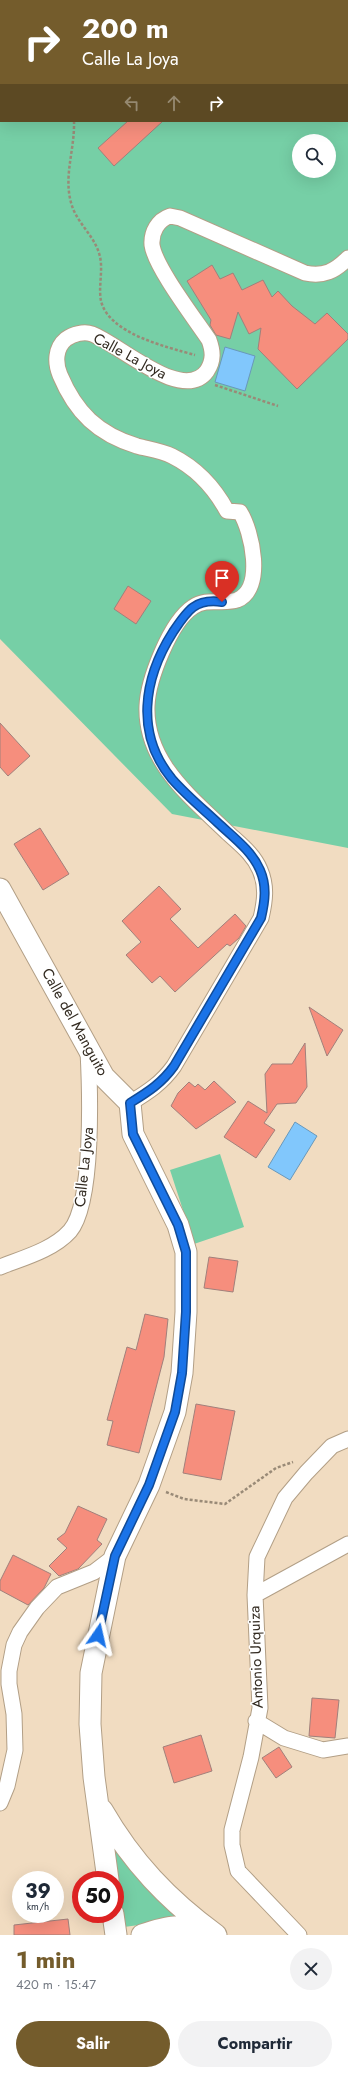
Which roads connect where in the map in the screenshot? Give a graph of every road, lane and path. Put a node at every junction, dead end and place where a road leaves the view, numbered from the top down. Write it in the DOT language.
graph roads {
  1 [pos="74,122"];
  2 [pos="348,258"];
  3 [pos="212,361"];
  4 [pos="278,406"];
  5 [pos="0,889"];
  6 [pos="88,1045"];
  7 [pos="130,1103"];
  8 [pos="0,1268"];
  9 [pos="348,1439"];
  10 [pos="297,1460"];
  11 [pos="149,1485"];
  12 [pos="348,1544"];
  13 [pos="115,1556"];
  14 [pos="255,1595"];
  15 [pos="256,1721"];
  16 [pos="348,1746"];
  17 [pos="94,1777"];
  18 [pos="0,1803"];
  19 [pos="107,1871"];
  20 [pos="114,1923"];
  21 [pos="116,1935"];
  22 [pos="142,1935"];
  23 [pos="212,1935"];
  24 [pos="216,1935"];
  25 [pos="300,1935"];
  1 -- 3 [label="path"];
  2 -- 3 [label="street"];
  3 -- 4 [label="path"];
  3 -- 7 [label="street, Calle La Joya"];
  5 -- 6 [label="main road, Calle del Manguito"];
  6 -- 7 [label="main road, Calle del Manguito"];
  6 -- 8 [label="street, Calle La Joya"];
  7 -- 11 [label="main road"];
  9 -- 14 [label="street, Antonio Urquiza"];
  10 -- 11 [label="path"];
  11 -- 13 [label="main road"];
  12 -- 14 [label="street"];
  13 -- 17 [label="main road"];
  13 -- 18 [label="street"];
  14 -- 15 [label="street, Antonio Urquiza"];
  15 -- 16 [label="street"];
  15 -- 25 [label="street, Antonio Urquiza"];
  17 -- 19 [label="main road"];
  17 -- 24 [label="main road"];
  20 -- 21 [label="main road"];
  22 -- 23 [label="main road"];
}
